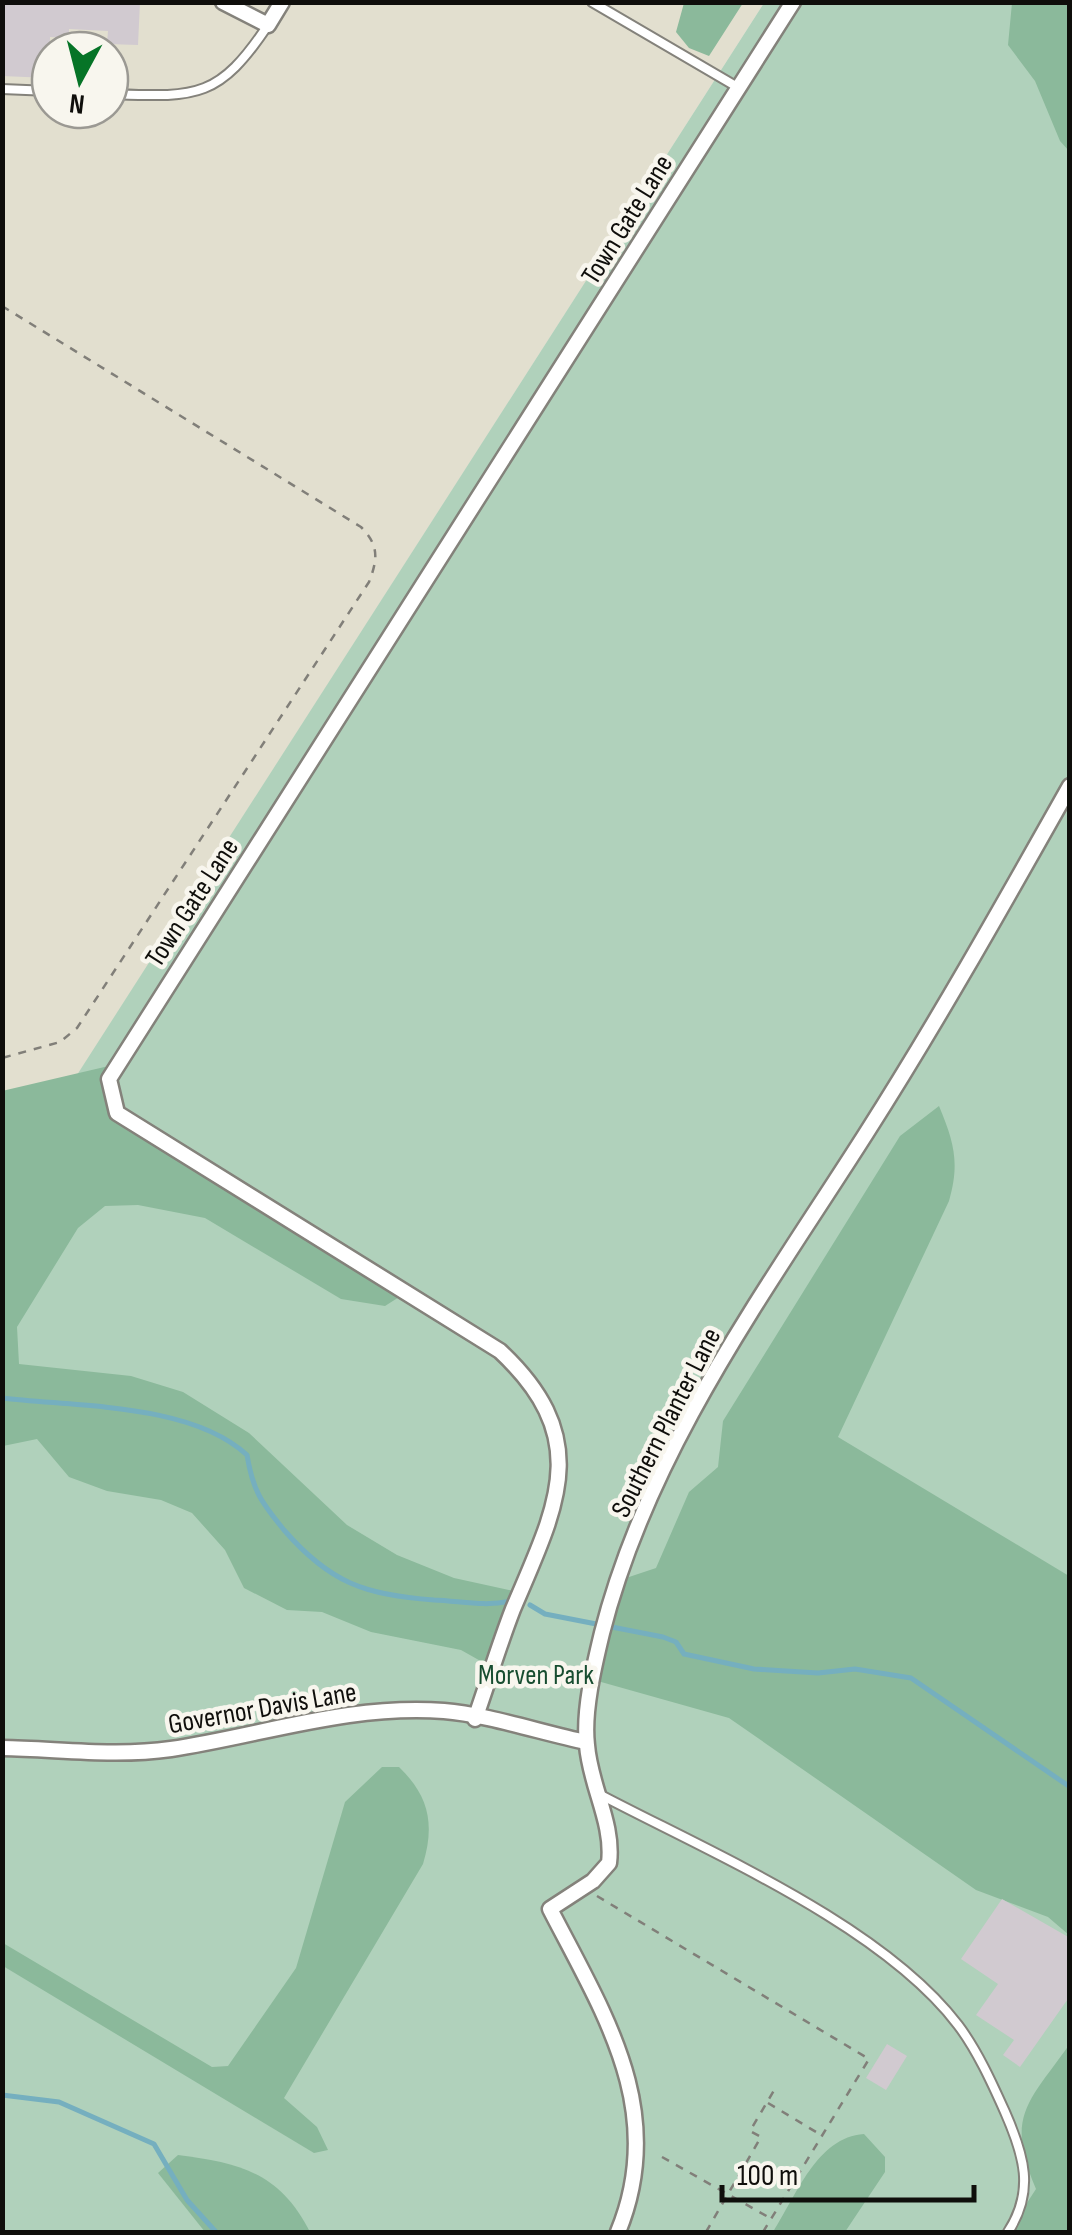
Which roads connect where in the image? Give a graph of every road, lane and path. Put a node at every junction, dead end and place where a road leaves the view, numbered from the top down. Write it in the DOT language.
graph roads {
  1 [pos="223,2"];
  2 [pos="282,2"];
  3 [pos="592,2"];
  4 [pos="793,2"];
  5 [pos="268,25"];
  6 [pos="739,88"];
  7 [pos="2,90"];
  8 [pos="30,91"];
  9 [pos="130,95"];
  10 [pos="2,306"];
  11 [pos="1070,786"];
  12 [pos="2,1058"];
  13 [pos="475,1719"];
  14 [pos="586,1742"];
  15 [pos="2,1748"];
  16 [pos="595,1792"];
  17 [pos="582,1888"];
  18 [pos="776,2087"];
  19 [pos="767,2102"];
  20 [pos="822,2136"];
  21 [pos="662,2157"];
  22 [pos="728,2195"];
  23 [pos="771,2219"];
  24 [pos="618,2232"];
  25 [pos="706,2232"];
  26 [pos="763,2232"];
  27 [pos="1008,2232"];
  1 -- 5 [label="street"];
  2 -- 5 [label="street"];
  3 -- 6 [label="lane"];
  4 -- 6 [label="street, Town Gate Lane"];
  5 -- 9 [label="lane"];
  6 -- 13 [label="street, Town Gate Lane"];
  7 -- 8 [label="lane"];
  10 -- 12 [label="path"];
  11 -- 14 [label="street, Southern Planter Lane"];
  13 -- 14 [label="street, Governor Davis Lane"];
  13 -- 15 [label="street, Governor Davis Lane"];
  14 -- 16 [label="street, Southern Planter Lane"];
  16 -- 17 [label="street, Southern Planter Lane"];
  16 -- 27 [label="lane"];
  17 -- 20 [label="path"];
  17 -- 24 [label="street, Southern Planter Lane"];
  18 -- 19 [label="path"];
  19 -- 20 [label="path"];
  19 -- 22 [label="path"];
  20 -- 23 [label="path"];
  21 -- 22 [label="path"];
  22 -- 23 [label="path"];
  22 -- 25 [label="path"];
  23 -- 26 [label="path"];
}
